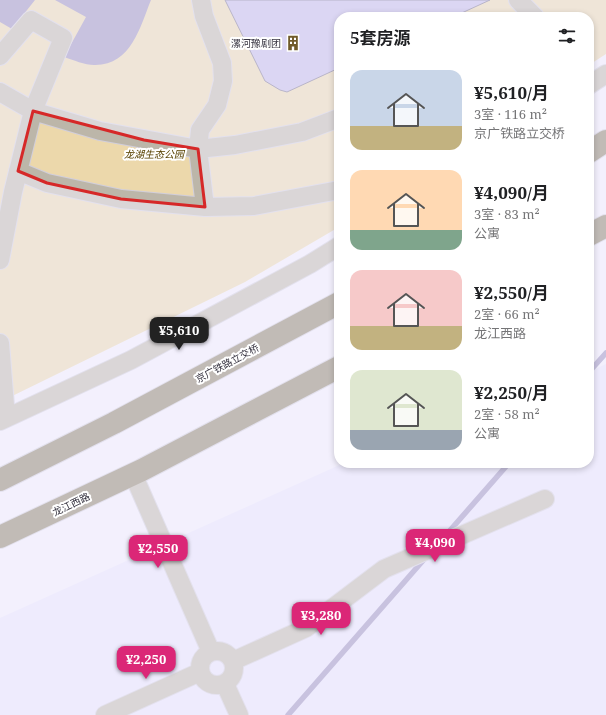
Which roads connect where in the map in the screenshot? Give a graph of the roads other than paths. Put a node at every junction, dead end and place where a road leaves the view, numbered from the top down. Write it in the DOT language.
graph roads {
  1 [pos="201,0"];
  2 [pos="0,56"];
  3 [pos="606,74"];
  4 [pos="594,82"];
  5 [pos="0,92"];
  6 [pos="33,111"];
  7 [pos="334,120"];
  8 [pos="606,141"];
  9 [pos="198,149"];
  10 [pos="594,149"];
  11 [pos="18,170"];
  12 [pos="6,189"];
  13 [pos="334,191"];
  14 [pos="205,207"];
  15 [pos="606,226"];
  16 [pos="594,232"];
  17 [pos="334,249"];
  18 [pos="0,260"];
  19 [pos="334,306"];
  20 [pos="0,343"];
  21 [pos="334,370"];
  22 [pos="3,419"];
  23 [pos="138,472"];
  24 [pos="6,476"];
  25 [pos="545,499"];
  26 [pos="36,521"];
  27 [pos="0,537"];
  28 [pos="0,547"];
  29 [pos="211,652"];
  30 [pos="233,661"];
  31 [pos="200,672"];
  32 [pos="225,684"];
  33 [pos="105,715"];
  34 [pos="239,715"];
  1 -- 9 [label="street"];
  2 -- 6 [label="street"];
  3 -- 4 [label="street"];
  5 -- 6 [label="street"];
  6 -- 9 [label="street"];
  6 -- 11 [label="street"];
  7 -- 9 [label="street"];
  8 -- 10 [label="highway"];
  9 -- 14 [label="street"];
  11 -- 12 [label="street"];
  11 -- 14 [label="street"];
  12 -- 18 [label="street"];
  13 -- 14 [label="street"];
  15 -- 16 [label="highway"];
  17 -- 22 [label="street"];
  19 -- 24 [label="highway, 京广铁路立交桥"];
  20 -- 22 [label="street"];
  21 -- 23 [label="highway"];
  23 -- 26 [label="highway, 龙江西路"];
  23 -- 29 [label="street"];
  25 -- 30 [label="street"];
  26 -- 27 [label="highway, 龙江西路"];
  26 -- 28 [label="street"];
  29 -- 30 [label="street"];
  29 -- 31 [label="street"];
  30 -- 32 [label="street"];
  31 -- 32 [label="street"];
  31 -- 33 [label="street"];
  32 -- 34 [label="street"];
}
